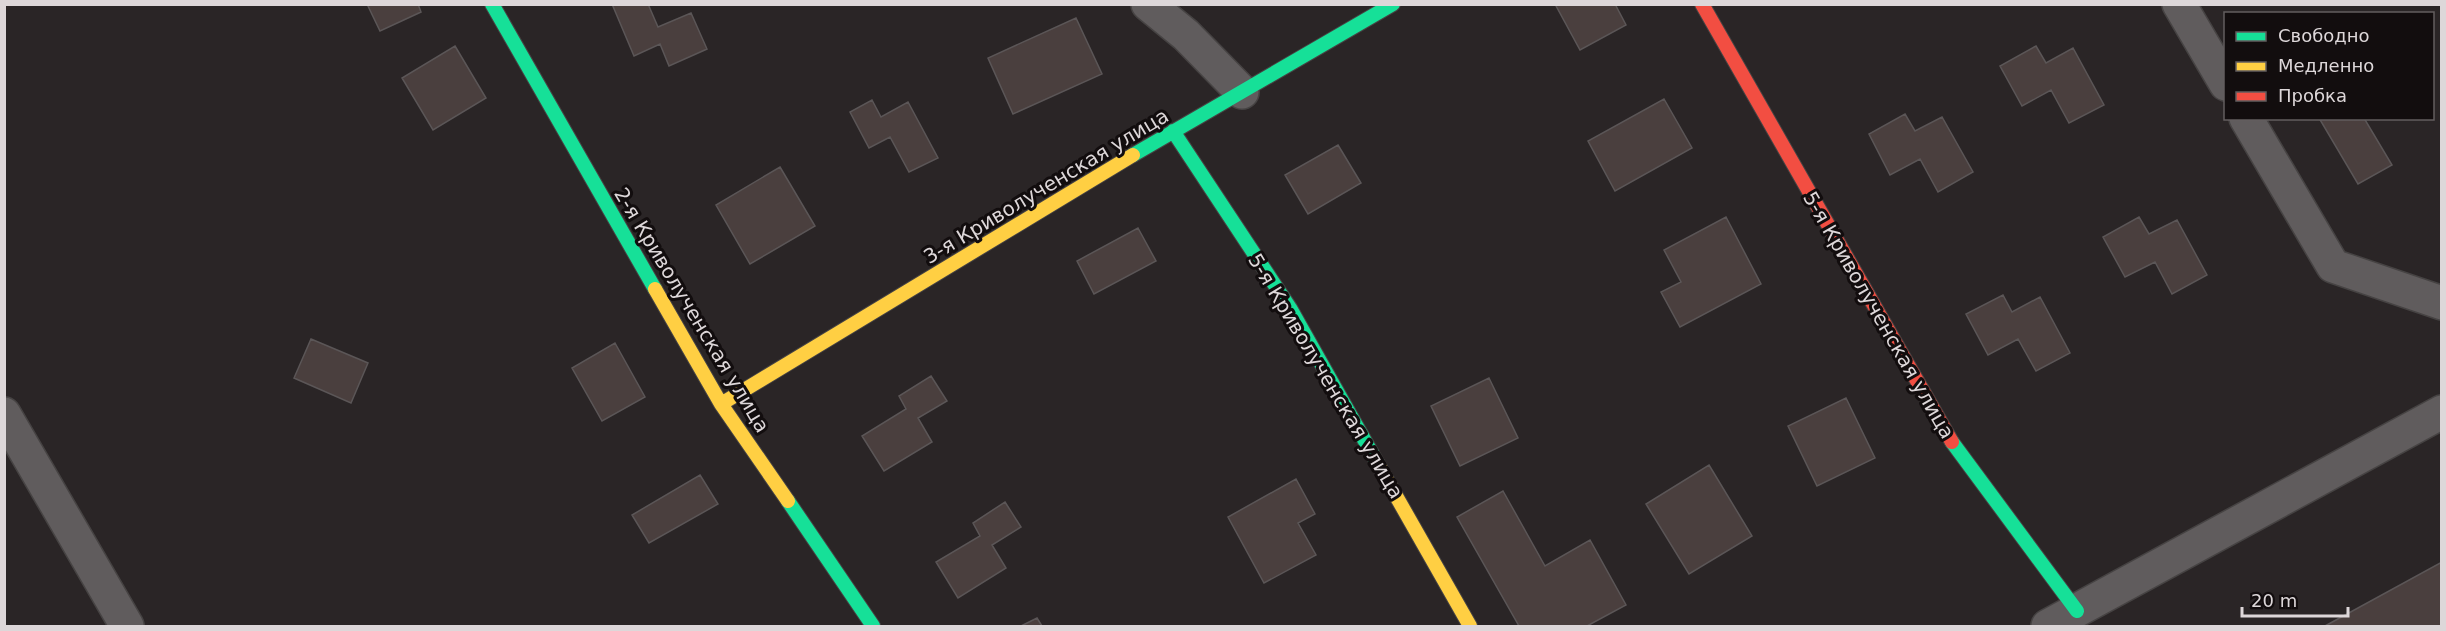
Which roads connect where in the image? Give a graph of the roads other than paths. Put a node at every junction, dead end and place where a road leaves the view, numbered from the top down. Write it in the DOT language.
graph roads {
  1 [pos="492,4"];
  2 [pos="1148,4"];
  3 [pos="1393,4"];
  4 [pos="1702,4"];
  5 [pos="2179,4"];
  6 [pos="2224,81"];
  7 [pos="1242,92"];
  8 [pos="2247,120"];
  9 [pos="1173,131"];
  10 [pos="2442,303"];
  11 [pos="721,404"];
  12 [pos="2442,412"];
  13 [pos="4,414"];
  14 [pos="2077,611"];
  15 [pos="127,627"];
  16 [pos="873,627"];
  17 [pos="1470,627"];
  18 [pos="2048,627"];
  1 -- 11 [label="street, 2-я Криволученская улица"];
  2 -- 7 [label="street"];
  3 -- 7 [label="street, 3-я Криволученская улица"];
  4 -- 14 [label="street, 5-я Криволученская улица"];
  5 -- 6 [label="street"];
  7 -- 9 [label="street, 3-я Криволученская улица"];
  8 -- 10 [label="street"];
  9 -- 11 [label="street, 3-я Криволученская улица"];
  9 -- 17 [label="street, 5-я Криволученская улица"];
  11 -- 16 [label="street, 2-я Криволученская улица"];
  12 -- 14 [label="street"];
  13 -- 15 [label="street"];
  14 -- 18 [label="street"];
}
